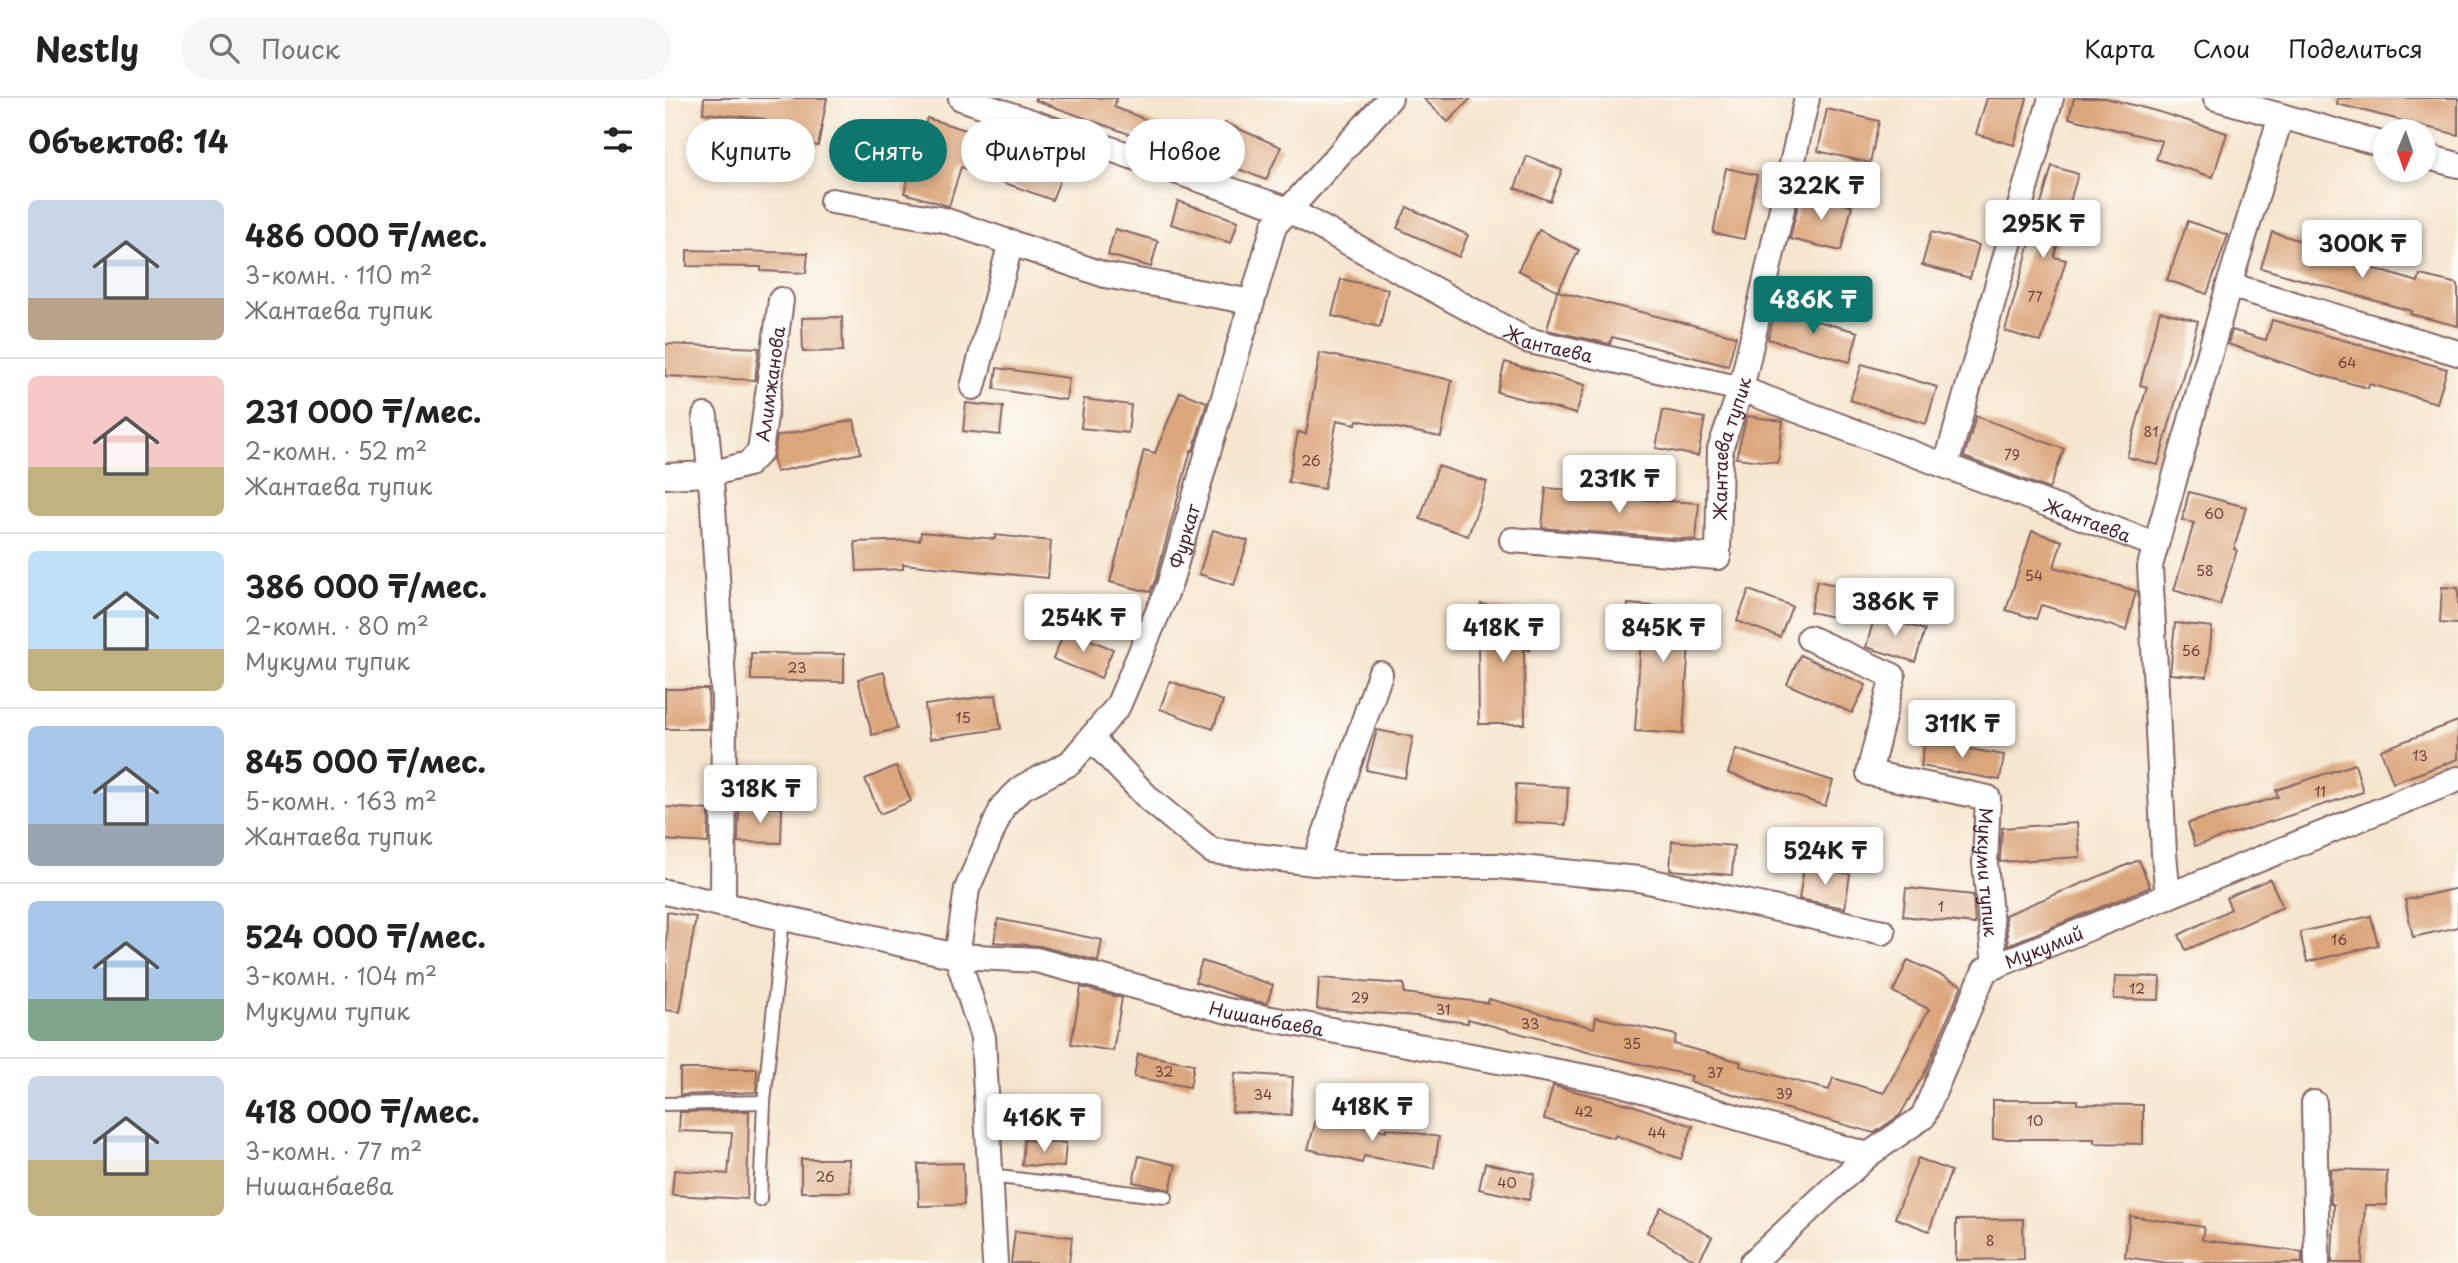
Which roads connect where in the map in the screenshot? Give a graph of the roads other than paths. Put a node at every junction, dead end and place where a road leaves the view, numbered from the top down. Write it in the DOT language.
graph roads {
  1 [pos="961,98"];
  2 [pos="1390,98"];
  3 [pos="1807,98"];
  4 [pos="2051,98"];
  5 [pos="2216,98"];
  6 [pos="2281,116"];
  7 [pos="2373,142"];
  8 [pos="2436,159"];
  9 [pos="2458,165"];
  10 [pos="832,201"];
  11 [pos="1289,210"];
  12 [pos="1011,242"];
  13 [pos="2229,285"];
  14 [pos="781,300"];
  15 [pos="1252,302"];
  16 [pos="2458,353"];
  17 [pos="973,387"];
  18 [pos="1741,389"];
  19 [pos="705,416"];
  20 [pos="1946,465"];
  21 [pos="710,474"];
  22 [pos="665,475"];
  23 [pos="1512,540"];
  24 [pos="2156,545"];
  25 [pos="1809,638"];
  26 [pos="1380,674"];
  27 [pos="1091,738"];
  28 [pos="2458,779"];
  29 [pos="1315,863"];
  30 [pos="665,892"];
  31 [pos="2168,896"];
  32 [pos="723,904"];
  33 [pos="783,918"];
  34 [pos="1883,932"];
  35 [pos="957,956"];
  36 [pos="1995,966"];
  37 [pos="764,1102"];
  38 [pos="2314,1102"];
  39 [pos="665,1104"];
  40 [pos="1868,1156"];
  41 [pos="990,1175"];
  42 [pos="1166,1197"];
  43 [pos="760,1200"];
  44 [pos="995,1263"];
  45 [pos="1752,1263"];
  46 [pos="2317,1263"];
  1 -- 11 [label="street, Жантаева"];
  2 -- 11 [label="street, Фуркат"];
  3 -- 18 [label="street, Жантаева тупик"];
  4 -- 20 [label="street"];
  5 -- 6 [label="street"];
  6 -- 7 [label="street"];
  6 -- 13 [label="street"];
  8 -- 9 [label="street"];
  10 -- 12 [label="street"];
  11 -- 15 [label="street, Фуркат"];
  11 -- 18 [label="street, Жантаева"];
  12 -- 15 [label="street"];
  12 -- 17 [label="street"];
  13 -- 16 [label="street"];
  13 -- 24 [label="street"];
  14 -- 21 [label="street, Алимжанова"];
  15 -- 27 [label="street, Фуркат"];
  18 -- 20 [label="street, Жантаева"];
  18 -- 23 [label="street, Жантаева тупик"];
  19 -- 21 [label="street"];
  20 -- 24 [label="street, Жантаева"];
  21 -- 22 [label="street, Алимжанова"];
  21 -- 32 [label="street"];
  24 -- 31 [label="street"];
  25 -- 36 [label="street, Мукуми тупик"];
  26 -- 29 [label="street"];
  27 -- 29 [label="street"];
  27 -- 35 [label="street, Фуркат"];
  28 -- 31 [label="street, Мукумий"];
  29 -- 34 [label="street"];
  30 -- 32 [label="street, Нишанбаева"];
  31 -- 36 [label="street, Мукумий"];
  32 -- 33 [label="street, Нишанбаева"];
  33 -- 35 [label="street, Нишанбаева"];
  33 -- 37 [label="lane"];
  35 -- 40 [label="street, Нишанбаева"];
  35 -- 41 [label="street"];
  36 -- 40 [label="street, Мукумий"];
  37 -- 39 [label="lane"];
  37 -- 43 [label="lane"];
  38 -- 46 [label="street"];
  40 -- 45 [label="street, Мукумий"];
  41 -- 42 [label="lane"];
  41 -- 44 [label="street"];
}
